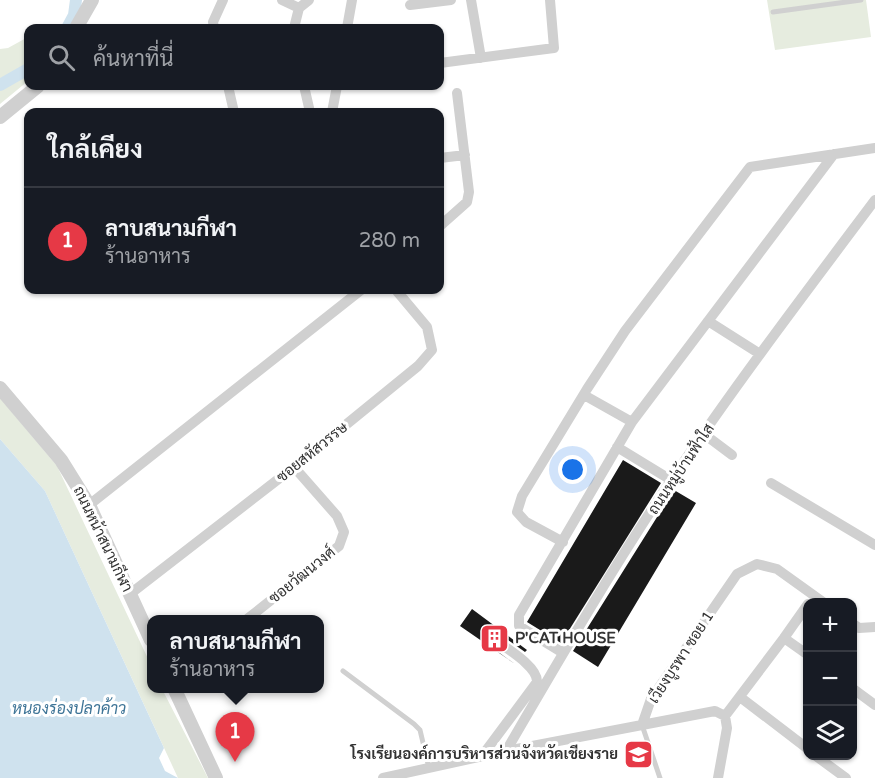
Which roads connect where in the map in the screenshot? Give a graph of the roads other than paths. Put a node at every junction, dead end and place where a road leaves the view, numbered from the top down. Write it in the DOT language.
graph roads {
  1 [pos="92,0"];
  2 [pos="223,0"];
  3 [pos="282,0"];
  4 [pos="309,0"];
  5 [pos="352,0"];
  6 [pos="451,0"];
  7 [pos="471,0"];
  8 [pos="550,0"];
  9 [pos="861,0"];
  10 [pos="816,3"];
  11 [pos="410,5"];
  12 [pos="299,8"];
  13 [pos="773,12"];
  14 [pos="78,24"];
  15 [pos="213,24"];
  16 [pos="295,24"];
  17 [pos="348,24"];
  18 [pos="481,58"];
  19 [pos="444,63"];
  20 [pos="33,90"];
  21 [pos="229,90"];
  22 [pos="305,90"];
  23 [pos="336,90"];
  24 [pos="457,93"];
  25 [pos="233,108"];
  26 [pos="309,108"];
  27 [pos="333,108"];
  28 [pos="0,117"];
  29 [pos="875,148"];
  30 [pos="834,154"];
  31 [pos="465,155"];
  32 [pos="444,158"];
  33 [pos="875,200"];
  34 [pos="444,222"];
  35 [pos="356,294"];
  36 [pos="399,294"];
  37 [pos="708,321"];
  38 [pos="760,354"];
  39 [pos="0,388"];
  40 [pos="584,394"];
  41 [pos="632,422"];
  42 [pos="704,434"];
  43 [pos="617,447"];
  44 [pos="732,455"];
  45 [pos="294,467"];
  46 [pos="671,480"];
  47 [pos="771,483"];
  48 [pos="89,505"];
  49 [pos="563,542"];
  50 [pos="875,545"];
  51 [pos="130,594"];
  52 [pos="808,598"];
  53 [pos="803,610"];
  54 [pos="252,615"];
  55 [pos="857,627"];
  56 [pos="875,627"];
  57 [pos="147,631"];
  58 [pos="491,638"];
  59 [pos="784,638"];
  60 [pos="803,652"];
  61 [pos="563,653"];
  62 [pos="344,671"];
  63 [pos="857,692"];
  64 [pos="176,693"];
  65 [pos="740,697"];
  66 [pos="875,705"];
  67 [pos="725,716"];
  68 [pos="642,725"];
  69 [pos="803,746"];
  70 [pos="506,751"];
  71 [pos="482,756"];
  72 [pos="821,760"];
  73 [pos="429,768"];
  74 [pos="216,778"];
  75 [pos="383,778"];
  76 [pos="660,778"];
  77 [pos="718,778"];
  78 [pos="846,778"];
  1 -- 14 [label="street"];
  2 -- 15 [label="street"];
  3 -- 12 [label="street"];
  4 -- 12 [label="street"];
  5 -- 17 [label="street"];
  6 -- 11 [label="street"];
  7 -- 18 [label="street"];
  8 -- 18 [label="street"];
  9 -- 10 [label="lane"];
  10 -- 13 [label="lane"];
  12 -- 16 [label="street"];
  18 -- 19 [label="street"];
  20 -- 28 [label="street"];
  21 -- 25 [label="street"];
  22 -- 26 [label="street"];
  23 -- 27 [label="street"];
  24 -- 31 [label="street"];
  29 -- 30 [label="street"];
  30 -- 37 [label="street"];
  30 -- 40 [label="street"];
  31 -- 32 [label="street"];
  31 -- 34 [label="street"];
  33 -- 38 [label="street, ถนนหมู่บ้านฟ้าใส"];
  35 -- 48 [label="street"];
  36 -- 45 [label="street, ซอยสหัสวรรษ"];
  37 -- 38 [label="street"];
  37 -- 41 [label="street"];
  38 -- 42 [label="street, ถนนหมู่บ้านฟ้าใส"];
  39 -- 48 [label="street, ถนนหน้าสนามกีฬา"];
  40 -- 41 [label="street"];
  40 -- 49 [label="street"];
  41 -- 43 [label="street"];
  42 -- 44 [label="street"];
  42 -- 46 [label="street, ถนนหมู่บ้านฟ้าใส"];
  43 -- 46 [label="street"];
  43 -- 49 [label="street"];
  45 -- 51 [label="street, ซอยสหัสวรรษ"];
  45 -- 54 [label="street, ซอยวัฒนวงศ์"];
  46 -- 61 [label="street, ถนนหมู่บ้านฟ้าใส"];
  47 -- 50 [label="street"];
  48 -- 51 [label="street, ถนนหน้าสนามกีฬา"];
  49 -- 61 [label="street"];
  51 -- 57 [label="street, ถนนหน้าสนามกีฬา"];
  52 -- 68 [label="street, เวียงบูรพา ซอย 1"];
  53 -- 59 [label="street"];
  55 -- 56 [label="street"];
  58 -- 71 [label="street"];
  59 -- 60 [label="street"];
  59 -- 65 [label="street"];
  61 -- 70 [label="street, ถนนหมู่บ้านฟ้าใส"];
  62 -- 73 [label="lane"];
  63 -- 66 [label="street"];
  64 -- 74 [label="street"];
  65 -- 67 [label="street"];
  65 -- 69 [label="street"];
  67 -- 68 [label="street"];
  67 -- 77 [label="street"];
  68 -- 70 [label="street"];
  68 -- 76 [label="lane"];
  70 -- 71 [label="street"];
  71 -- 73 [label="street"];
  72 -- 78 [label="street"];
  73 -- 75 [label="street"];
}
